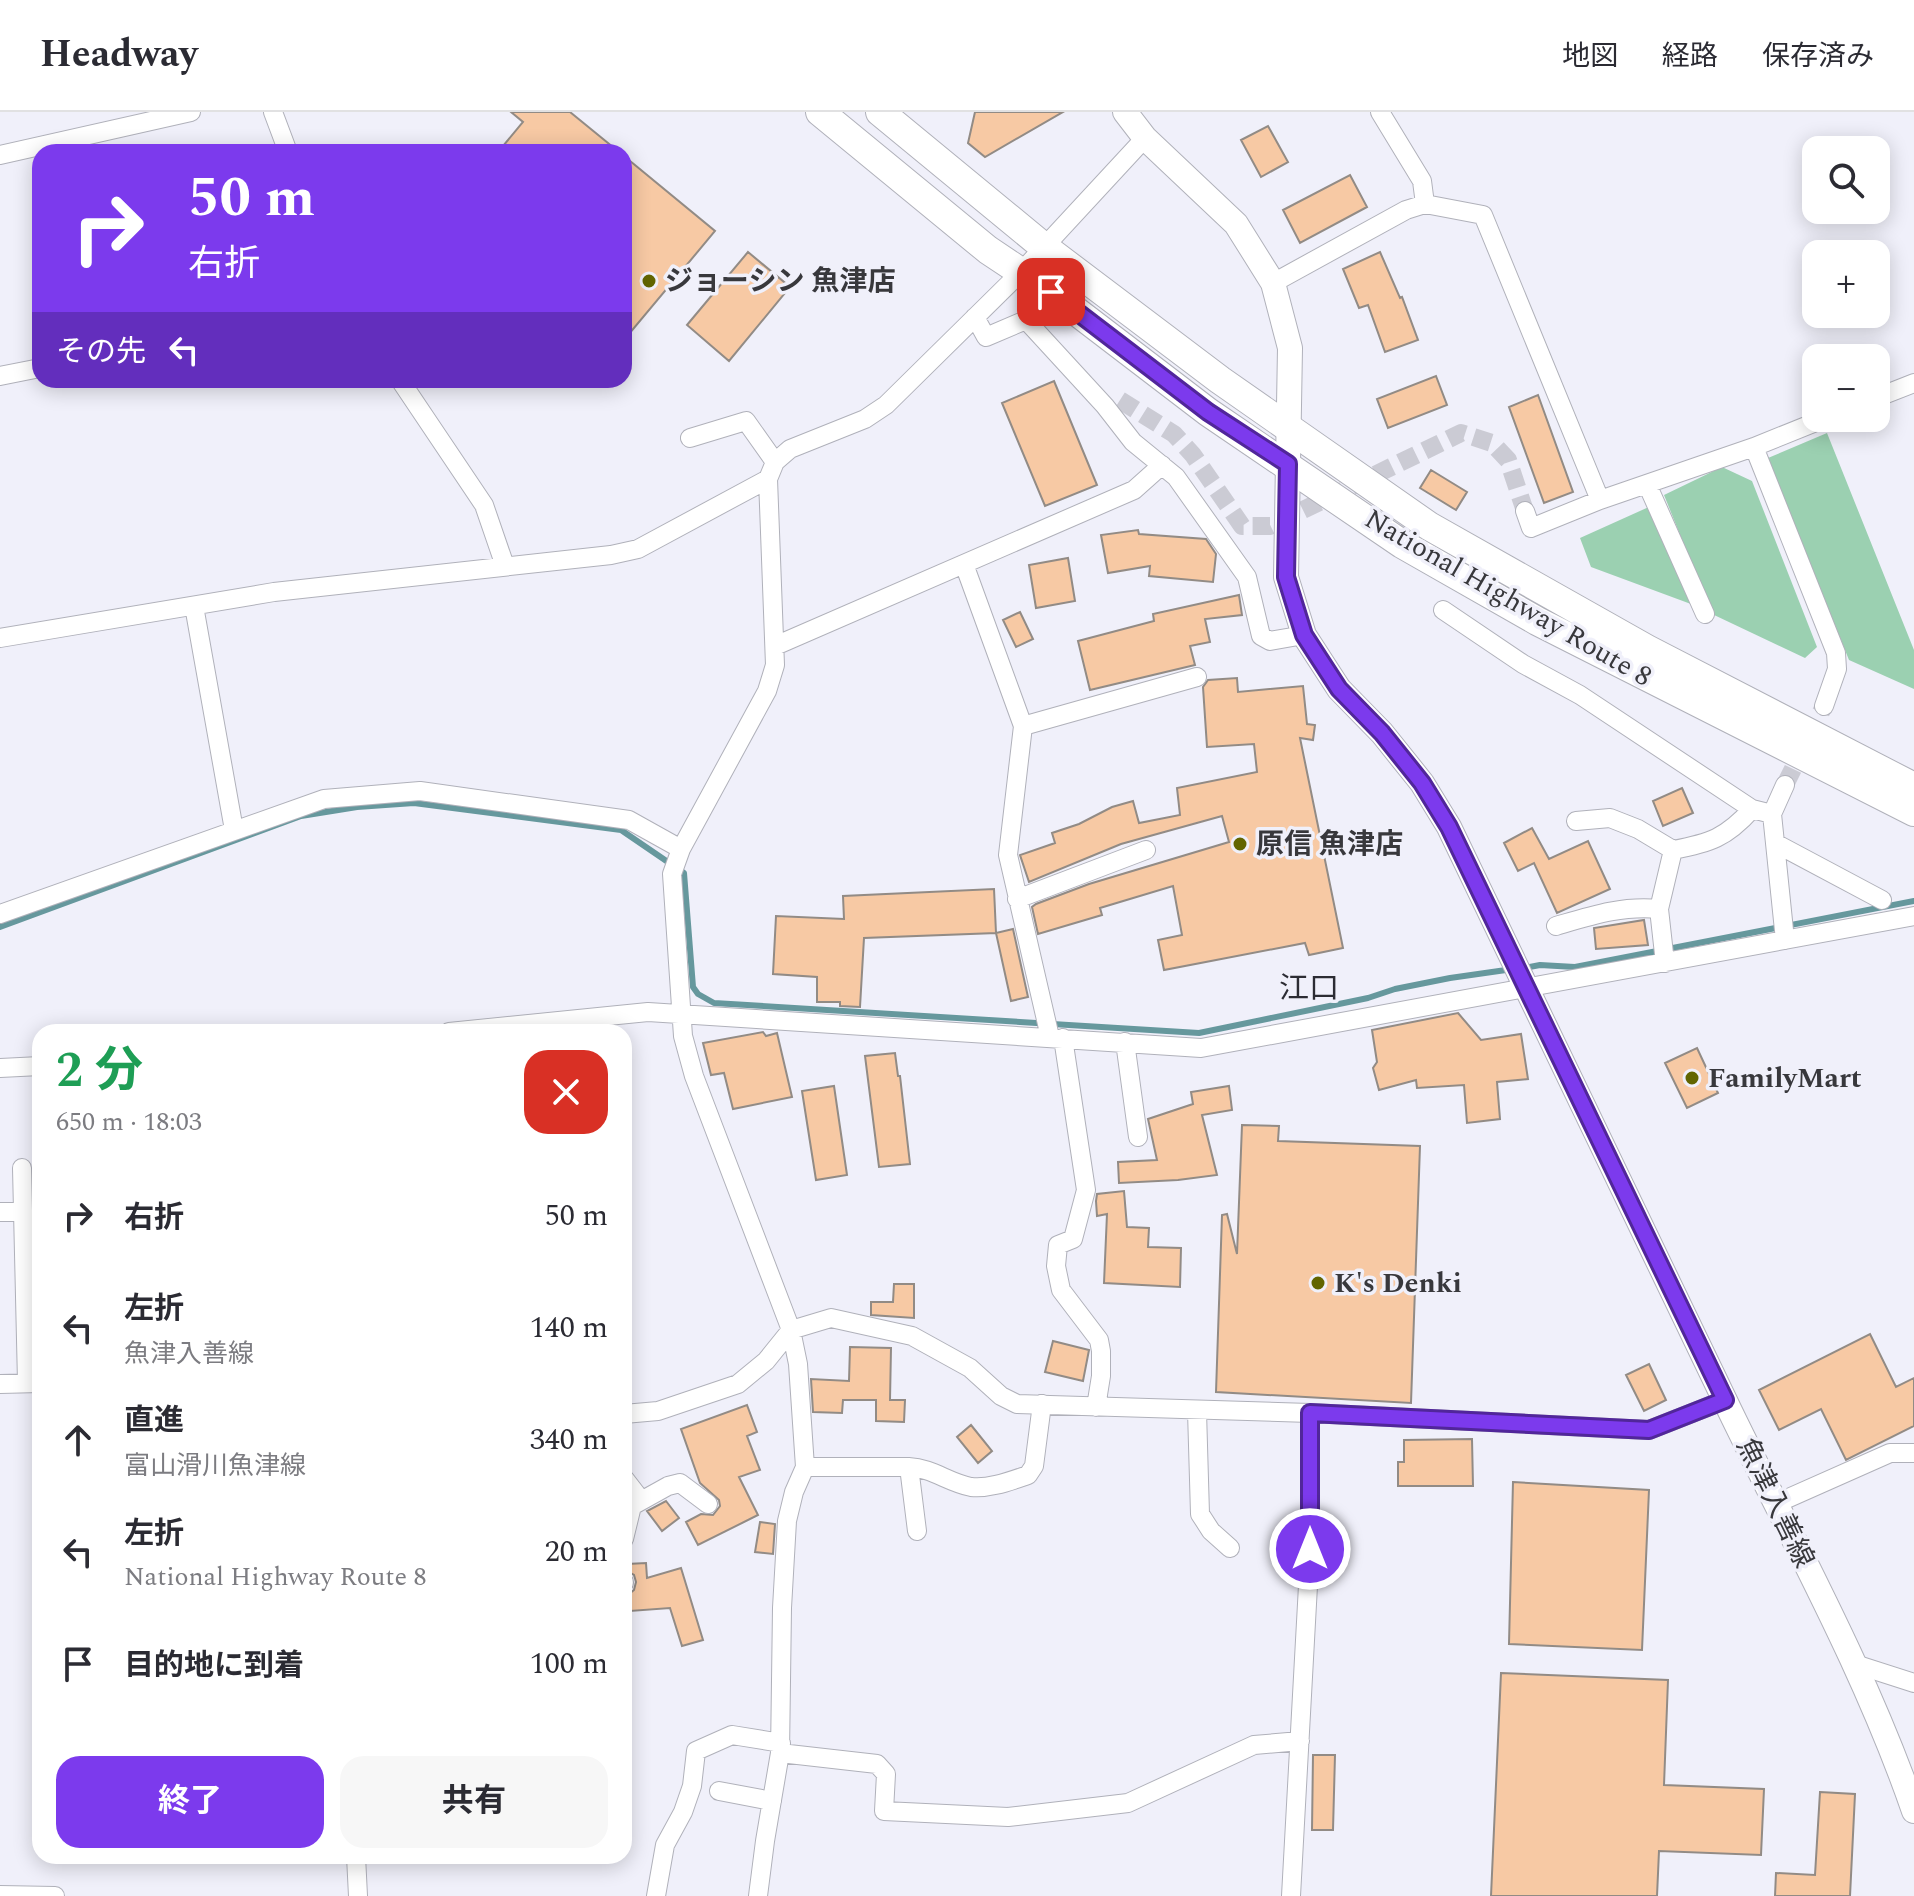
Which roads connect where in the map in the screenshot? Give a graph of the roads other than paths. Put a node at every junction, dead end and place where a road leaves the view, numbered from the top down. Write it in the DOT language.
graph roads {
  1 [pos="191,112"];
  2 [pos="273,112"];
  3 [pos="820,112"];
  4 [pos="880,112"];
  5 [pos="1125,112"];
  6 [pos="1380,112"];
  7 [pos="1145,138"];
  8 [pos="49,144"];
  9 [pos="285,144"];
  10 [pos="32,148"];
  11 [pos="0,155"];
  12 [pos="1425,204"];
  13 [pos="1044,247"];
  14 [pos="1021,272"];
  15 [pos="1273,283"];
  16 [pos="975,317"];
  17 [pos="32,370"];
  18 [pos="0,376"];
  19 [pos="1914,383"];
  20 [pos="405,388"];
  21 [pos="1890,392"];
  22 [pos="1287,428"];
  23 [pos="1802,428"];
  24 [pos="690,438"];
  25 [pos="1754,447"];
  26 [pos="1288,464"];
  27 [pos="1162,465"];
  28 [pos="772,470"];
  29 [pos="1647,484"];
  30 [pos="1600,500"];
  31 [pos="1525,511"];
  32 [pos="964,564"];
  33 [pos="505,566"];
  34 [pos="194,606"];
  35 [pos="1443,610"];
  36 [pos="1705,614"];
  37 [pos="1304,635"];
  38 [pos="0,638"];
  39 [pos="775,646"];
  40 [pos="1197,677"];
  41 [pos="1824,706"];
  42 [pos="1023,726"];
  43 [pos="1785,785"];
  44 [pos="1914,787"];
  45 [pos="1752,809"];
  46 [pos="1914,812"];
  47 [pos="1772,814"];
  48 [pos="1576,821"];
  49 [pos="234,830"];
  50 [pos="1775,843"];
  51 [pos="681,849"];
  52 [pos="1146,850"];
  53 [pos="1673,850"];
  54 [pos="1017,899"];
  55 [pos="1882,900"];
  56 [pos="1659,909"];
  57 [pos="0,914"];
  58 [pos="1914,916"];
  59 [pos="1556,926"];
  60 [pos="1785,940"];
  61 [pos="1665,963"];
  62 [pos="1527,989"];
  63 [pos="682,1013"];
  64 [pos="553,1024"];
  65 [pos="1056,1037"];
  66 [pos="1125,1042"];
  67 [pos="32,1066"];
  68 [pos="0,1068"];
  69 [pos="1138,1137"];
  70 [pos="22,1168"];
  71 [pos="0,1212"];
  72 [pos="23,1212"];
  73 [pos="791,1330"];
  74 [pos="32,1351"];
  75 [pos="32,1382"];
  76 [pos="0,1384"];
  77 [pos="1725,1400"];
  78 [pos="1042,1404"];
  79 [pos="1096,1407"];
  80 [pos="1197,1411"];
  81 [pos="1310,1413"];
  82 [pos="632,1417"];
  83 [pos="1914,1453"];
  84 [pos="805,1467"];
  85 [pos="909,1467"];
  86 [pos="632,1488"];
  87 [pos="641,1500"];
  88 [pos="708,1504"];
  89 [pos="1775,1504"];
  90 [pos="632,1506"];
  91 [pos="917,1531"];
  92 [pos="1230,1548"];
  93 [pos="1855,1664"];
  94 [pos="1914,1683"];
  95 [pos="1300,1741"];
  96 [pos="780,1748"];
  97 [pos="719,1791"];
  98 [pos="772,1801"];
  99 [pos="1914,1811"];
  100 [pos="356,1864"];
  101 [pos="0,1895"];
  102 [pos="55,1896"];
  103 [pos="358,1896"];
  104 [pos="656,1896"];
  105 [pos="758,1896"];
  106 [pos="1291,1896"];
  1 -- 8 [label="street"];
  2 -- 9 [label="street"];
  3 -- 14 [label="highway, National Highway Route 8"];
  4 -- 13 [label="highway, National Highway Route 8"];
  5 -- 7 [label="main road, 魚津入善線"];
  6 -- 12 [label="street"];
  7 -- 13 [label="street"];
  7 -- 15 [label="main road, 魚津入善線"];
  10 -- 11 [label="street"];
  12 -- 15 [label="street"];
  12 -- 30 [label="street"];
  13 -- 14 [label="street"];
  13 -- 22 [label="highway, National Highway Route 8"];
  14 -- 16 [label="street"];
  14 -- 26 [label="highway, National Highway Route 8"];
  15 -- 22 [label="main road, 魚津入善線"];
  16 -- 27 [label="street"];
  16 -- 28 [label="street"];
  17 -- 18 [label="street"];
  19 -- 21 [label="street"];
  20 -- 33 [label="street"];
  22 -- 26 [label="main road, 魚津入善線"];
  22 -- 44 [label="highway, National Highway Route 8"];
  23 -- 25 [label="street"];
  24 -- 28 [label="street"];
  25 -- 29 [label="street"];
  25 -- 41 [label="street"];
  26 -- 37 [label="main road, 魚津入善線"];
  26 -- 46 [label="highway, National Highway Route 8"];
  27 -- 32 [label="street"];
  27 -- 37 [label="street"];
  28 -- 33 [label="street"];
  28 -- 39 [label="street"];
  29 -- 30 [label="street"];
  29 -- 36 [label="street"];
  30 -- 31 [label="street"];
  32 -- 39 [label="street"];
  32 -- 42 [label="street"];
  33 -- 34 [label="street"];
  34 -- 38 [label="street"];
  34 -- 49 [label="street"];
  35 -- 45 [label="street"];
  37 -- 62 [label="main road, 魚津入善線"];
  39 -- 51 [label="street"];
  40 -- 42 [label="street"];
  42 -- 54 [label="street"];
  43 -- 47 [label="street"];
  45 -- 47 [label="street"];
  45 -- 53 [label="street"];
  47 -- 50 [label="street"];
  48 -- 53 [label="street"];
  49 -- 51 [label="street"];
  49 -- 57 [label="street"];
  50 -- 55 [label="street"];
  50 -- 60 [label="street"];
  51 -- 63 [label="street"];
  52 -- 54 [label="street"];
  53 -- 56 [label="street"];
  54 -- 65 [label="street"];
  56 -- 59 [label="street"];
  56 -- 61 [label="street"];
  58 -- 60 [label="street"];
  60 -- 61 [label="street"];
  61 -- 62 [label="street"];
  62 -- 66 [label="street"];
  62 -- 77 [label="main road, 魚津入善線"];
  63 -- 64 [label="street"];
  63 -- 65 [label="street"];
  63 -- 73 [label="street"];
  65 -- 66 [label="street"];
  65 -- 79 [label="street"];
  66 -- 69 [label="street"];
  67 -- 68 [label="street"];
  70 -- 72 [label="street"];
  71 -- 72 [label="street"];
  72 -- 74 [label="street"];
  73 -- 78 [label="street"];
  73 -- 82 [label="street"];
  73 -- 84 [label="street"];
  75 -- 76 [label="street"];
  77 -- 81 [label="street"];
  77 -- 89 [label="main road, 魚津入善線"];
  78 -- 79 [label="street"];
  78 -- 85 [label="street"];
  79 -- 80 [label="street"];
  80 -- 81 [label="street"];
  80 -- 92 [label="street"];
  81 -- 95 [label="street"];
  83 -- 89 [label="street"];
  84 -- 85 [label="street"];
  84 -- 96 [label="street"];
  85 -- 91 [label="street"];
  86 -- 87 [label="street"];
  87 -- 88 [label="street"];
  87 -- 90 [label="street"];
  89 -- 93 [label="main road, 魚津入善線"];
  93 -- 94 [label="street"];
  93 -- 99 [label="main road, 魚津入善線"];
  95 -- 96 [label="street"];
  95 -- 106 [label="street"];
  96 -- 98 [label="street"];
  96 -- 104 [label="street"];
  97 -- 98 [label="street"];
  98 -- 105 [label="street"];
  100 -- 103 [label="street"];
  101 -- 102 [label="street"];
}
